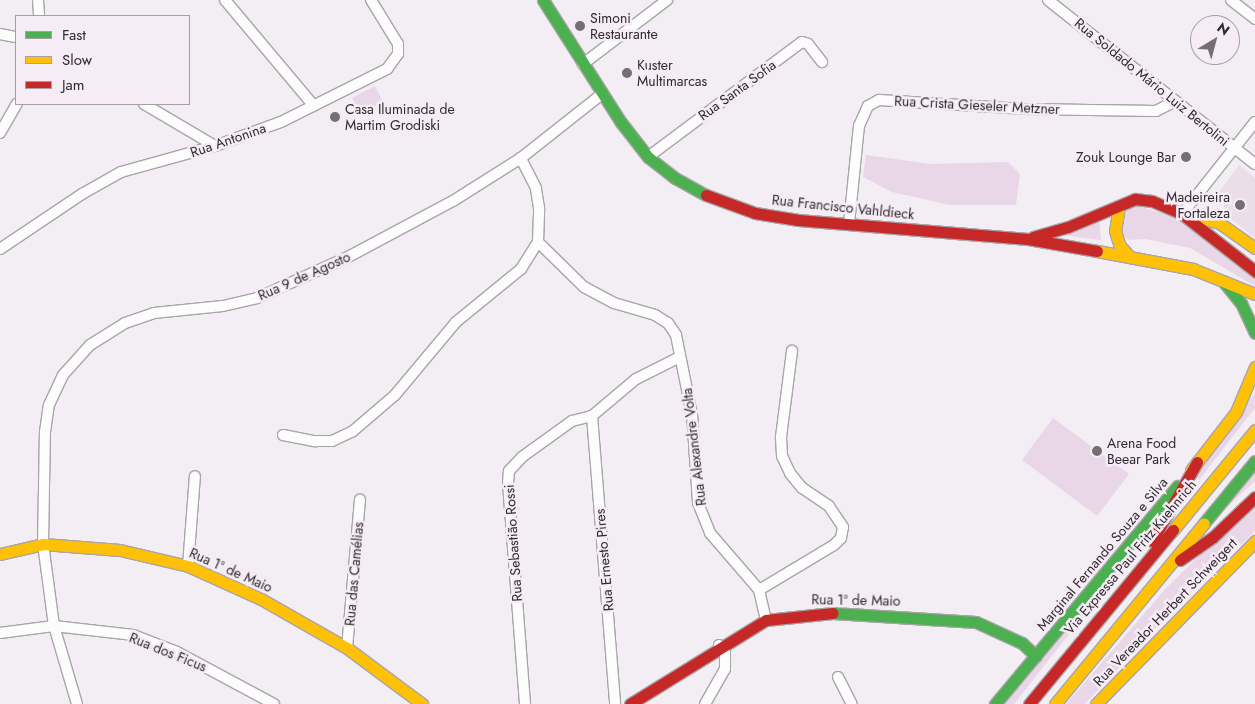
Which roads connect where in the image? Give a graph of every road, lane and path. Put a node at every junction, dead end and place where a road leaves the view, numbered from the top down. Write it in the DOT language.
graph roads {
  1 [pos="38,0"];
  2 [pos="225,0"];
  3 [pos="371,0"];
  4 [pos="543,0"];
  5 [pos="668,0"];
  6 [pos="1048,0"];
  7 [pos="1231,0"];
  8 [pos="39,15"];
  9 [pos="1255,19"];
  10 [pos="0,34"];
  11 [pos="15,37"];
  12 [pos="822,62"];
  13 [pos="582,64"];
  14 [pos="602,94"];
  15 [pos="1176,101"];
  16 [pos="16,105"];
  17 [pos="146,105"];
  18 [pos="314,106"];
  19 [pos="1255,122"];
  20 [pos="0,133"];
  21 [pos="215,146"];
  22 [pos="1235,148"];
  23 [pos="648,156"];
  24 [pos="521,158"];
  25 [pos="1255,164"];
  26 [pos="1119,206"];
  27 [pos="1182,214"];
  28 [pos="848,224"];
  29 [pos="1028,239"];
  30 [pos="538,242"];
  31 [pos="1255,248"];
  32 [pos="0,250"];
  33 [pos="1130,257"];
  34 [pos="1255,271"];
  35 [pos="1219,278"];
  36 [pos="1255,294"];
  37 [pos="1255,333"];
  38 [pos="792,350"];
  39 [pos="680,357"];
  40 [pos="1255,368"];
  41 [pos="592,416"];
  42 [pos="1255,430"];
  43 [pos="283,435"];
  44 [pos="1255,461"];
  45 [pos="1197,462"];
  46 [pos="195,476"];
  47 [pos="1255,497"];
  48 [pos="360,500"];
  49 [pos="1255,541"];
  50 [pos="42,544"];
  51 [pos="0,554"];
  52 [pos="1172,565"];
  53 [pos="188,566"];
  54 [pos="759,590"];
  55 [pos="1122,590"];
  56 [pos="766,620"];
  57 [pos="54,626"];
  58 [pos="0,633"];
  59 [pos="719,645"];
  60 [pos="348,648"];
  61 [pos="1036,656"];
  62 [pos="838,677"];
  63 [pos="77,704"];
  64 [pos="274,704"];
  65 [pos="422,704"];
  66 [pos="525,704"];
  67 [pos="615,704"];
  68 [pos="630,704"];
  69 [pos="705,704"];
  70 [pos="852,704"];
  71 [pos="995,704"];
  72 [pos="1029,704"];
  73 [pos="1054,704"];
  74 [pos="1096,704"];
  1 -- 8 [label="street"];
  2 -- 18 [label="street"];
  3 -- 18 [label="street, Rua Antonina"];
  4 -- 13 [label="main road, Rua Francisco Vahldieck"];
  5 -- 13 [label="street"];
  6 -- 15 [label="street, Rua Soldado Mário Luiz Bertolini"];
  7 -- 9 [label="street"];
  10 -- 11 [label="street"];
  12 -- 23 [label="street, Rua Santa Sofia"];
  13 -- 14 [label="main road, Rua Francisco Vahldieck"];
  14 -- 23 [label="main road, Rua Francisco Vahldieck"];
  14 -- 24 [label="street, Rua 9 de Agosto"];
  15 -- 22 [label="street, Rua Soldado Mário Luiz Bertolini"];
  15 -- 28 [label="street, Rua Crista Gieseler Metzner"];
  16 -- 20 [label="street"];
  17 -- 21 [label="street"];
  18 -- 21 [label="street, Rua Antonina"];
  19 -- 22 [label="street"];
  21 -- 32 [label="street, Rua Antonina"];
  22 -- 25 [label="street, Rua Soldado Mário Luiz Bertolini"];
  22 -- 27 [label="street"];
  23 -- 28 [label="main road, Rua Francisco Vahldieck"];
  24 -- 30 [label="street"];
  24 -- 50 [label="street, Rua 9 de Agosto"];
  26 -- 27 [label="main road, Rua Francisco Vahldieck"];
  26 -- 29 [label="main road, Rua Francisco Vahldieck"];
  26 -- 33 [label="main road"];
  27 -- 31 [label="main road"];
  27 -- 34 [label="main road, Rua Francisco Vahldieck"];
  28 -- 29 [label="main road, Rua Francisco Vahldieck"];
  29 -- 33 [label="main road, Rua Francisco Vahldieck"];
  30 -- 39 [label="street, Rua Alexandre Volta"];
  30 -- 43 [label="street"];
  33 -- 35 [label="main road, Rua Francisco Vahldieck"];
  35 -- 36 [label="main road, Rua Francisco Vahldieck"];
  35 -- 37 [label="main road"];
  38 -- 54 [label="street"];
  39 -- 41 [label="street, Rua Sebastião Rossi"];
  39 -- 54 [label="street, Rua Alexandre Volta"];
  40 -- 45 [label="main road, Marginal Fernando Souza e Silva"];
  41 -- 66 [label="street, Rua Sebastião Rossi"];
  41 -- 67 [label="street, Rua Ernesto Pires"];
  42 -- 55 [label="main road, Via Expressa Paul Fritz Kuehnrich"];
  44 -- 52 [label="main road"];
  45 -- 55 [label="main road"];
  45 -- 61 [label="main road, Marginal Fernando Souza e Silva"];
  46 -- 53 [label="street"];
  47 -- 52 [label="main road"];
  48 -- 60 [label="street, Rua das Camélias"];
  49 -- 74 [label="main road, Rua Vereador Herbert Schweigert"];
  50 -- 51 [label="main road, Rua 1º de Maio"];
  50 -- 53 [label="main road, Rua 1º de Maio"];
  50 -- 57 [label="street, Rua 9 de Agosto"];
  52 -- 73 [label="main road"];
  53 -- 60 [label="main road, Rua 1º de Maio"];
  54 -- 56 [label="street, Rua Alexandre Volta"];
  55 -- 72 [label="main road, Via Expressa Paul Fritz Kuehnrich"];
  56 -- 59 [label="main road, Rua 1º de Maio"];
  56 -- 61 [label="main road, Rua 1º de Maio"];
  57 -- 58 [label="street, Rua dos Ficus"];
  57 -- 63 [label="street, Rua 9 de Agosto"];
  57 -- 64 [label="street, Rua dos Ficus"];
  59 -- 68 [label="main road, Rua 1º de Maio"];
  59 -- 69 [label="street"];
  60 -- 65 [label="main road, Rua 1º de Maio"];
  61 -- 71 [label="main road, Marginal Fernando Souza e Silva"];
  62 -- 70 [label="street"];
}
